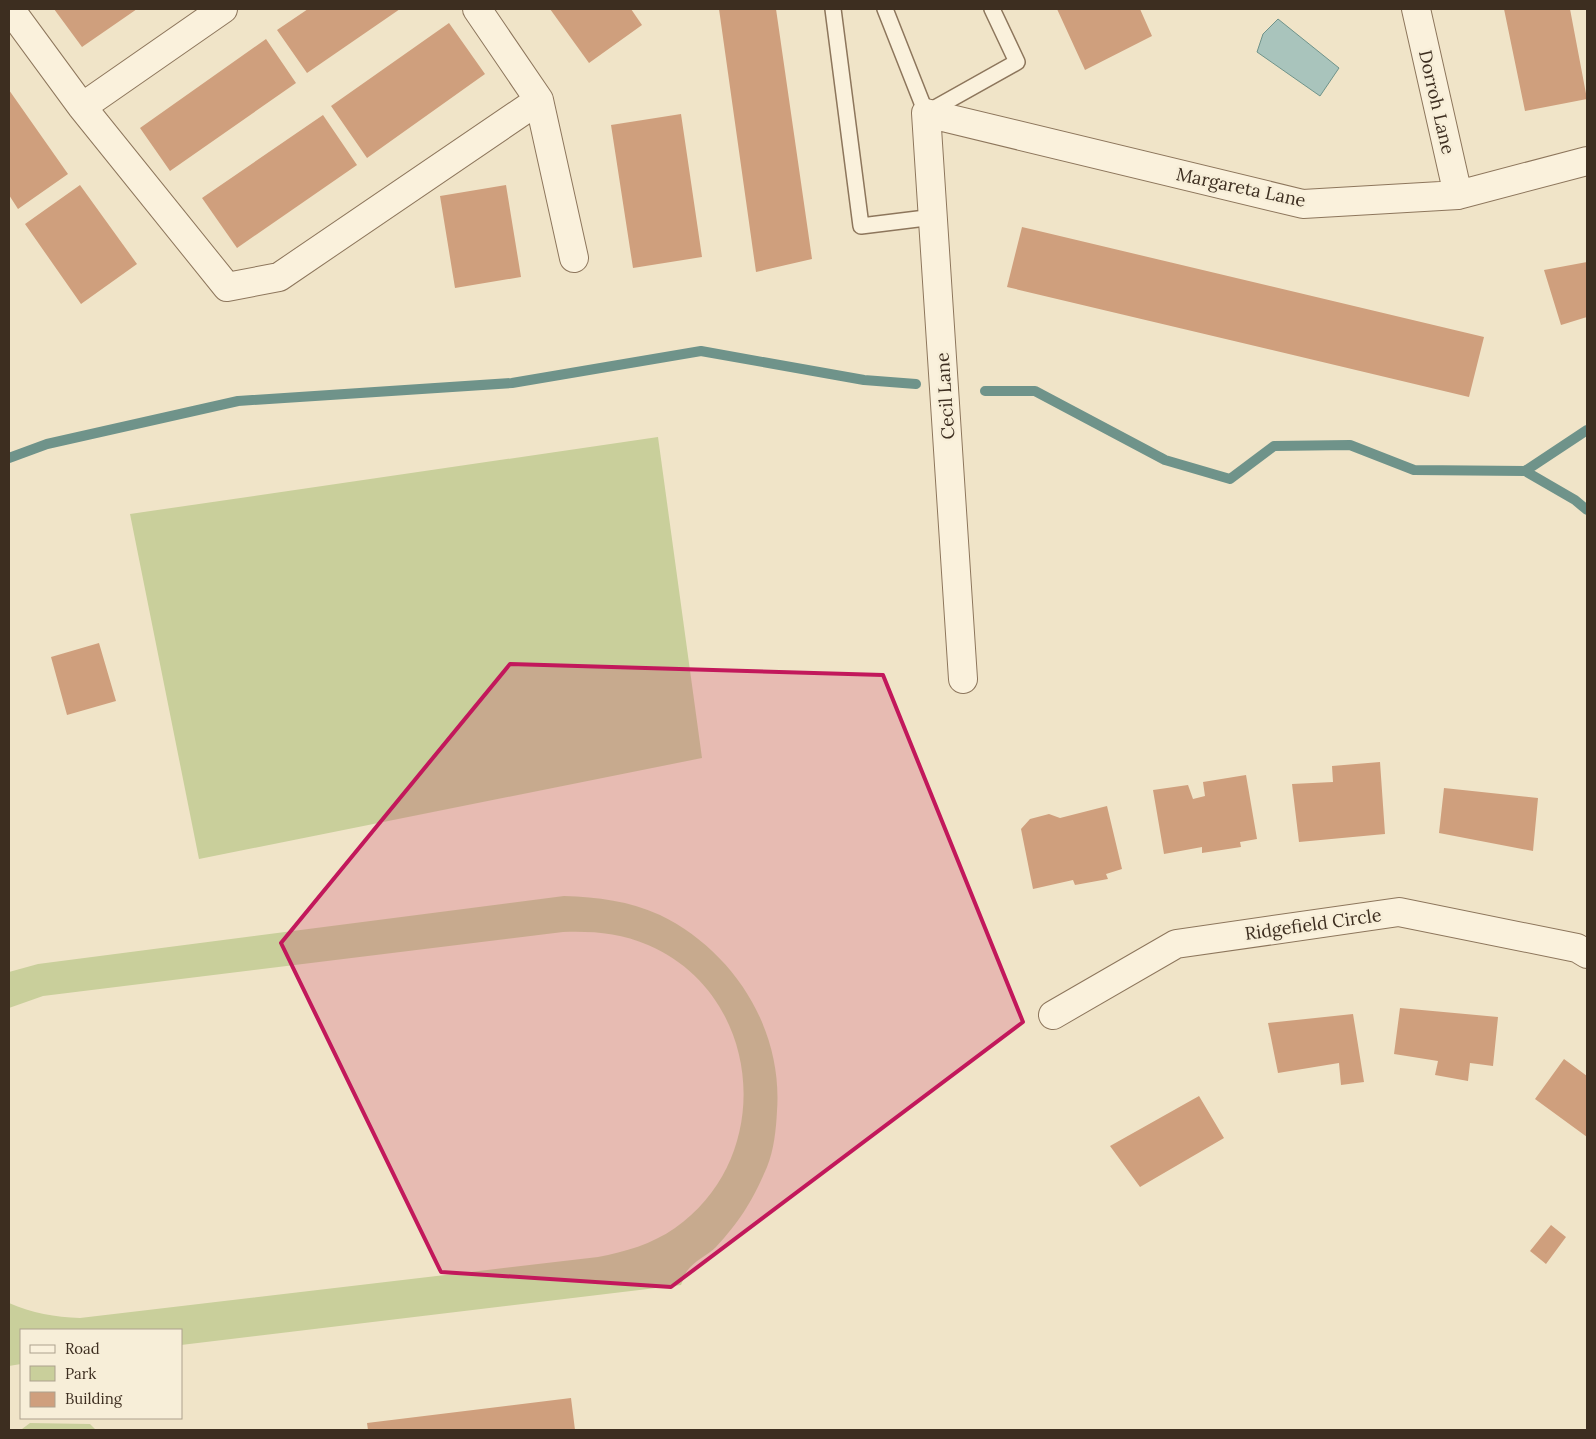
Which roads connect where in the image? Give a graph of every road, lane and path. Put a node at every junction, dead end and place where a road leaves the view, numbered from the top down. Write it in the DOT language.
graph roads {
  1 [pos="10,9"];
  2 [pos="223,9"];
  3 [pos="477,9"];
  4 [pos="833,9"];
  5 [pos="885,9"];
  6 [pos="992,9"];
  7 [pos="1416,9"];
  8 [pos="539,100"];
  9 [pos="82,106"];
  10 [pos="926,113"];
  11 [pos="1587,161"];
  12 [pos="1458,194"];
  13 [pos="934,217"];
  14 [pos="574,258"];
  15 [pos="963,679"];
  16 [pos="1587,954"];
  17 [pos="1053,1016"];
  1 -- 9 [label="street"];
  2 -- 9 [label="street"];
  3 -- 8 [label="street"];
  4 -- 13 [label="lane"];
  5 -- 10 [label="lane"];
  6 -- 10 [label="lane"];
  7 -- 12 [label="street, Dorroh Lane"];
  8 -- 9 [label="street"];
  8 -- 14 [label="street"];
  10 -- 12 [label="street, Margareta Lane"];
  10 -- 13 [label="street, Cecil Lane"];
  11 -- 12 [label="street, Margareta Lane"];
  13 -- 15 [label="street, Cecil Lane"];
  16 -- 17 [label="street, Ridgefield Circle"];
}
